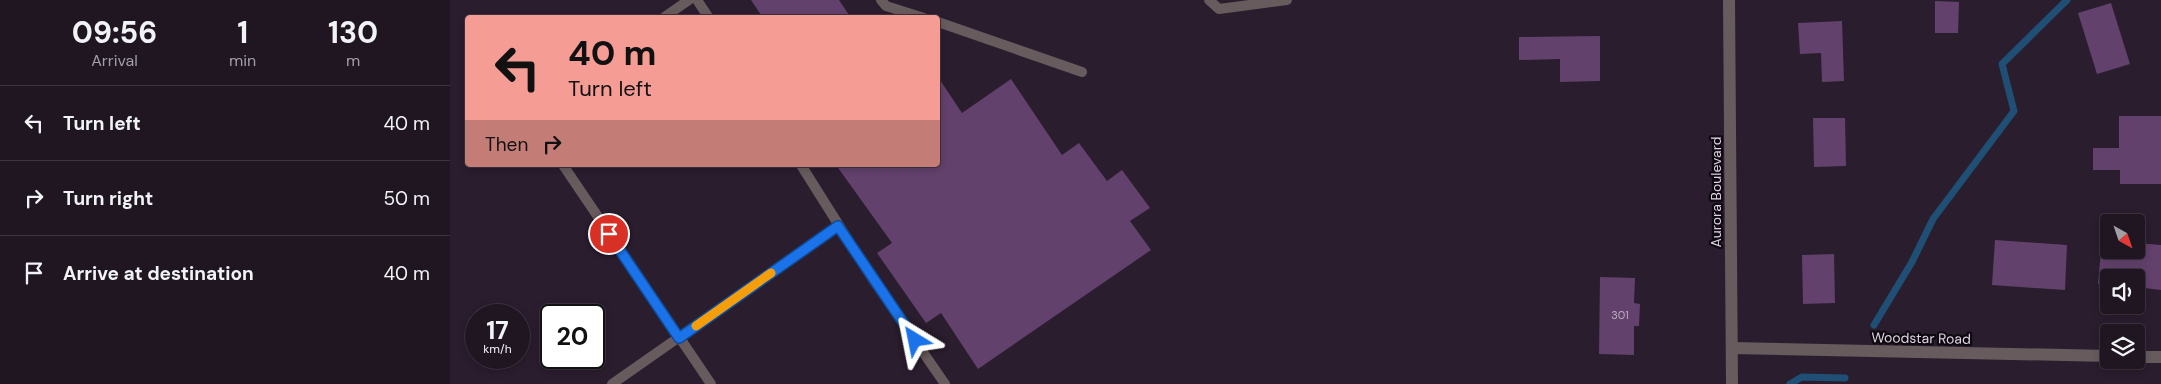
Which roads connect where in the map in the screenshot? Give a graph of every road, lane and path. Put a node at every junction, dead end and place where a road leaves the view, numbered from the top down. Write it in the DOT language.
graph roads {
  1 [pos="688,0"];
  2 [pos="697,0"];
  3 [pos="881,0"];
  4 [pos="1209,0"];
  5 [pos="1287,0"];
  6 [pos="1730,0"];
  7 [pos="667,15"];
  8 [pos="707,15"];
  9 [pos="914,15"];
  10 [pos="940,23"];
  11 [pos="1082,72"];
  12 [pos="564,167"];
  13 [pos="802,167"];
  14 [pos="838,226"];
  15 [pos="679,338"];
  16 [pos="1732,348"];
  17 [pos="2100,356"];
  18 [pos="2145,357"];
  19 [pos="2161,357"];
  20 [pos="612,384"];
  21 [pos="711,384"];
  22 [pos="945,384"];
  23 [pos="1732,384"];
  1 -- 7 [label="lane"];
  2 -- 8 [label="lane"];
  3 -- 9 [label="lane"];
  4 -- 5 [label="lane"];
  6 -- 16 [label="street, Aurora Boulevard"];
  10 -- 11 [label="lane"];
  12 -- 15 [label="lane"];
  13 -- 14 [label="lane"];
  14 -- 15 [label="lane"];
  14 -- 22 [label="lane"];
  15 -- 20 [label="lane"];
  15 -- 21 [label="lane"];
  16 -- 17 [label="street, Woodstar Road"];
  16 -- 23 [label="street, Aurora Boulevard"];
  18 -- 19 [label="street"];
}
